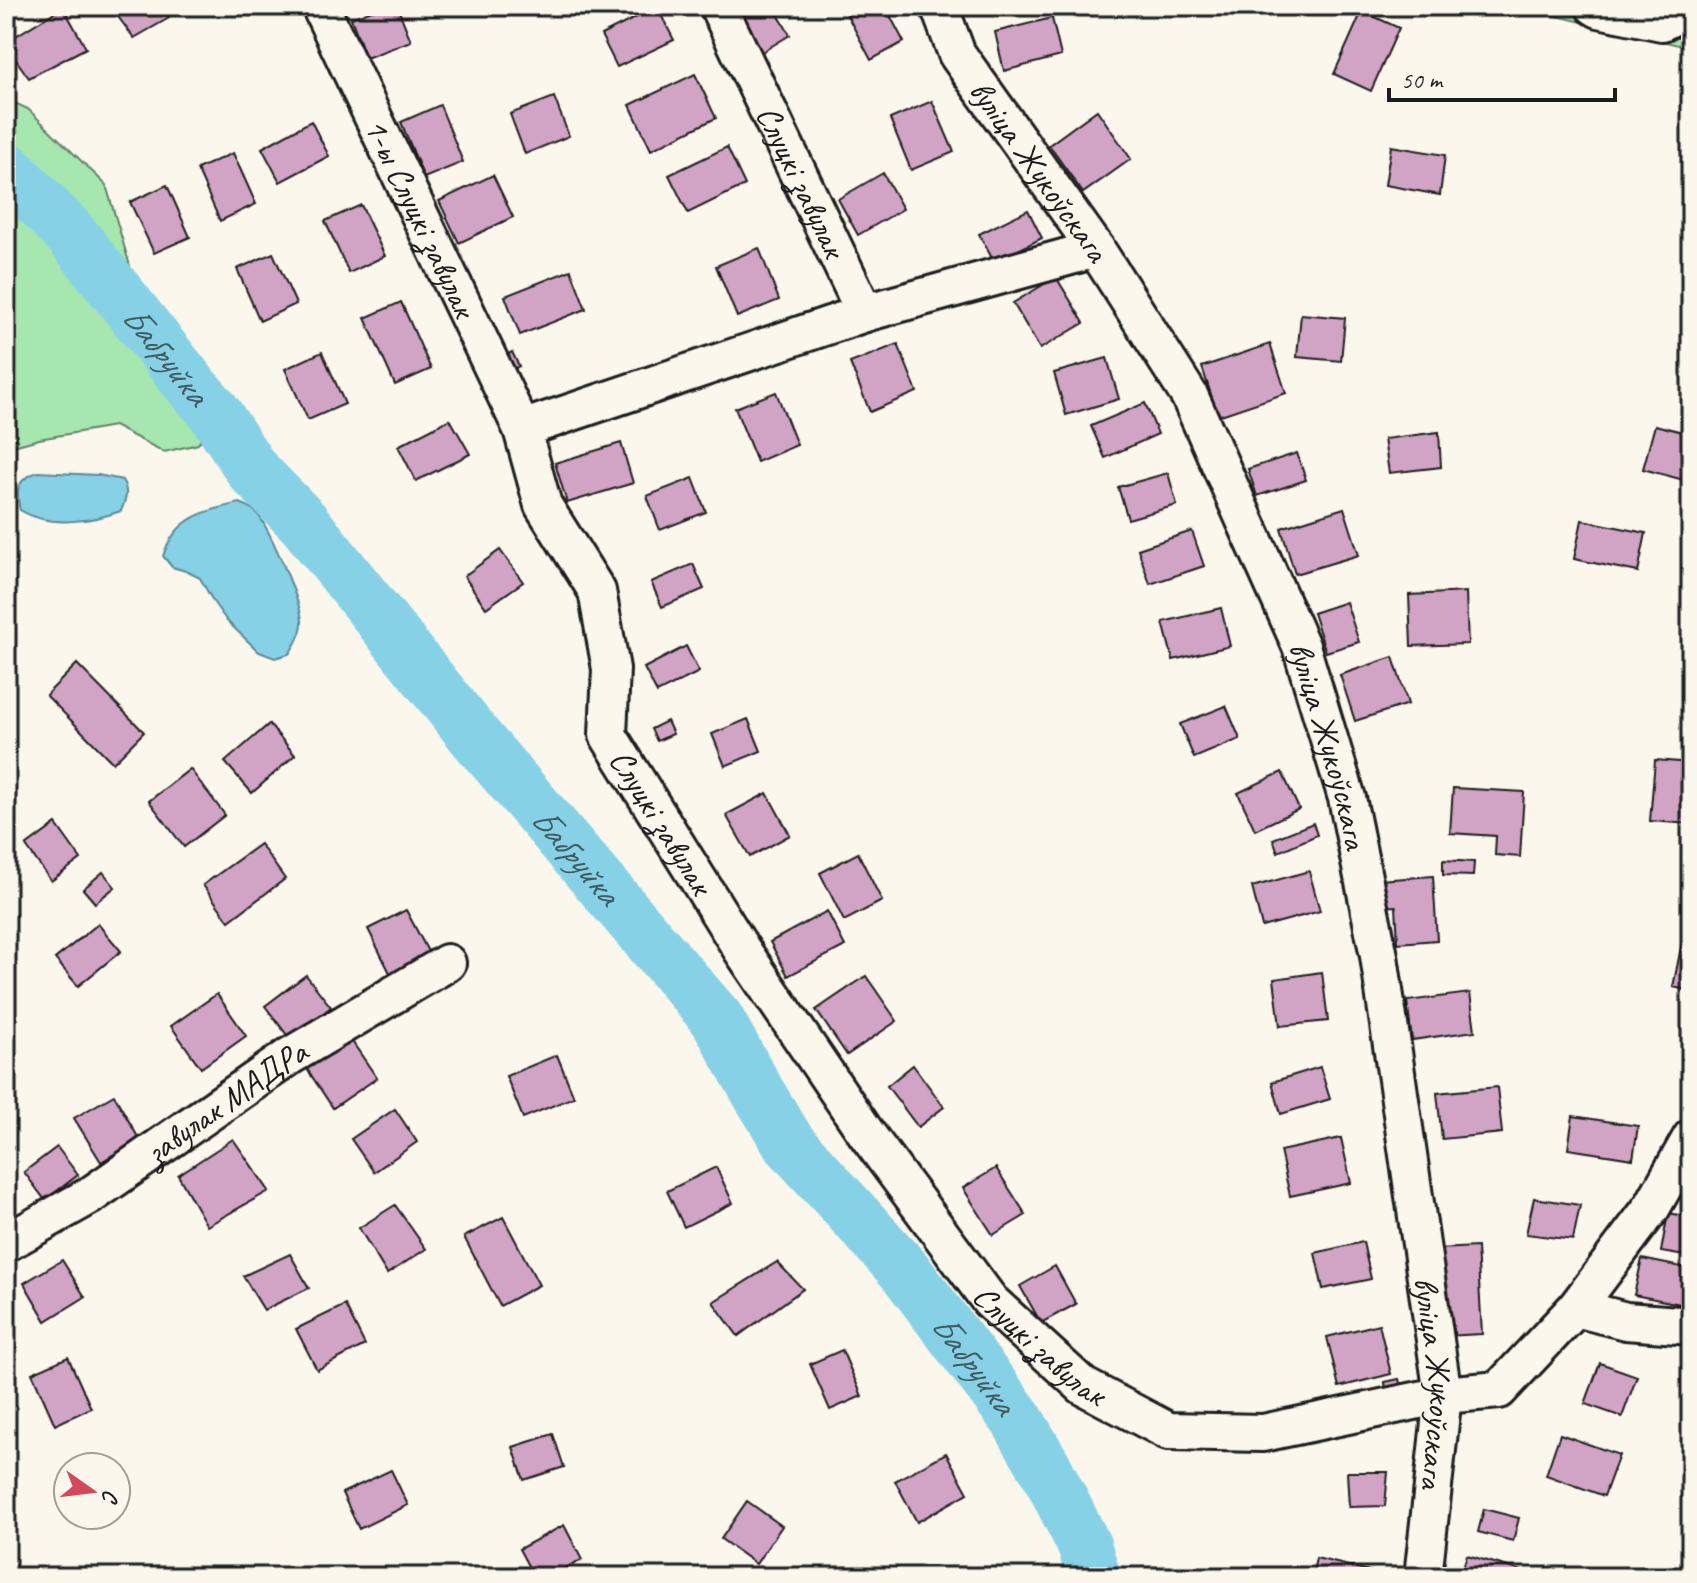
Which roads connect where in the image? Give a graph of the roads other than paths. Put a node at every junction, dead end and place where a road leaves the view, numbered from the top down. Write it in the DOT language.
graph roads {
  1 [pos="320,6"];
  2 [pos="718,6"];
  3 [pos="939,6"];
  4 [pos="1594,6"];
  5 [pos="1691,7"];
  6 [pos="1096,249"];
  7 [pos="865,313"];
  8 [pos="522,429"];
  9 [pos="447,963"];
  10 [pos="1691,1138"];
  11 [pos="6,1243"];
  12 [pos="1576,1308"];
  13 [pos="1691,1326"];
  14 [pos="1443,1395"];
  15 [pos="1423,1577"];
  1 -- 8 [label="street, 1-ы Слуцкі завулак"];
  2 -- 7 [label="street, Слуцкі завулак"];
  3 -- 6 [label="street, вуліца Жукоўскага"];
  4 -- 5 [label="street"];
  6 -- 7 [label="street"];
  6 -- 14 [label="street, вуліца Жукоўскага"];
  7 -- 8 [label="street"];
  8 -- 14 [label="street, Слуцкі завулак"];
  9 -- 11 [label="street, завулак МАДРа"];
  10 -- 12 [label="street, Слуцкі завулак"];
  12 -- 13 [label="street"];
  12 -- 14 [label="street, Слуцкі завулак"];
  14 -- 15 [label="street, вуліца Жукоўскага"];
}
